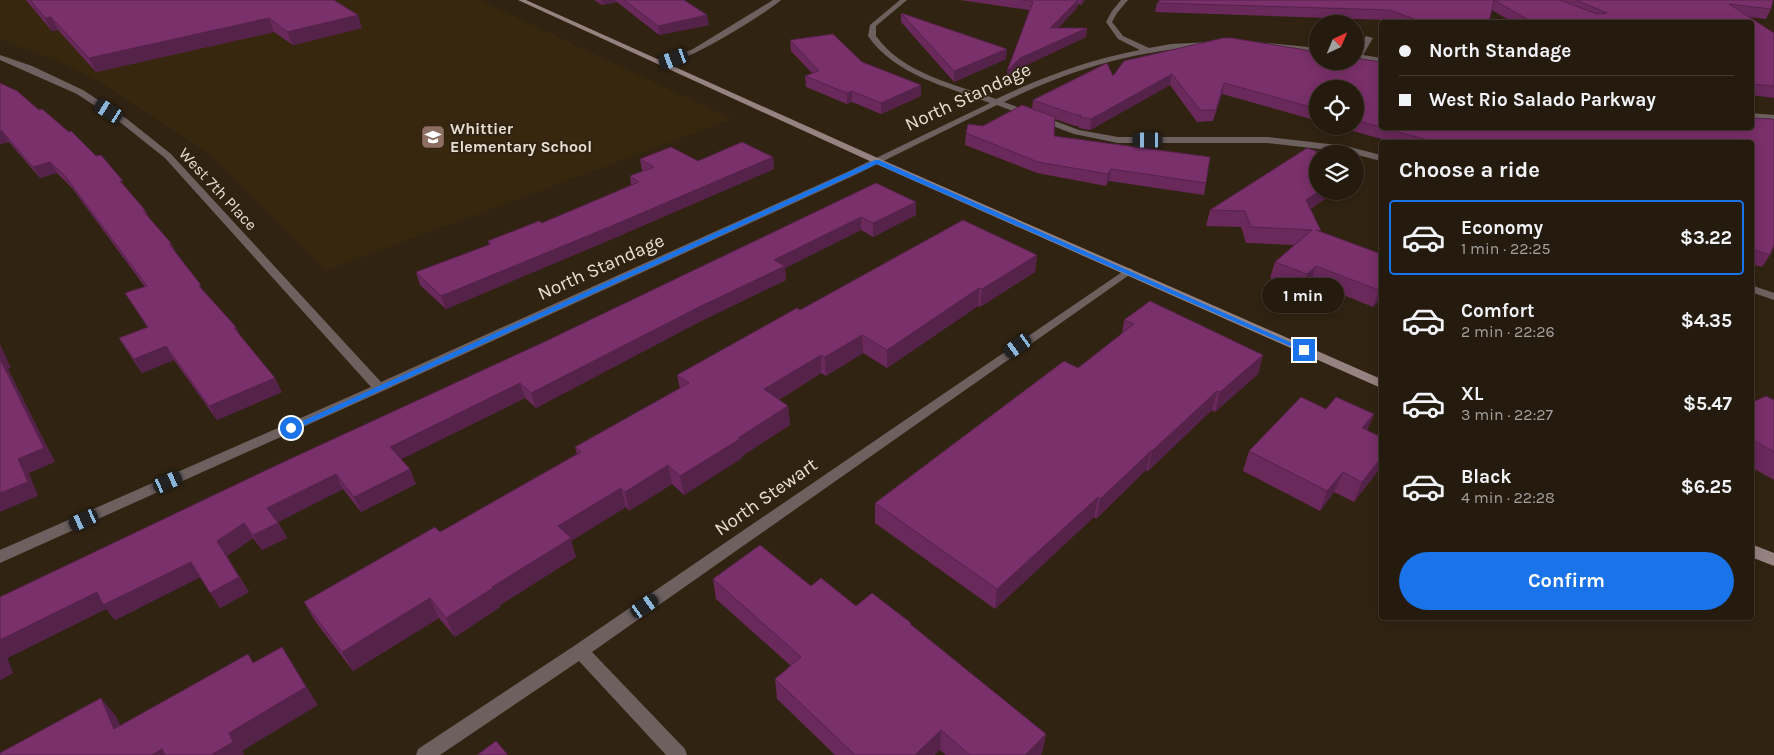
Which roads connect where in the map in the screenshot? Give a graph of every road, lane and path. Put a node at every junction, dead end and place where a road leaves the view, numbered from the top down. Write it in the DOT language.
graph roads {
  1 [pos="521,0"];
  2 [pos="778,0"];
  3 [pos="904,0"];
  4 [pos="1124,0"];
  5 [pos="1369,38"];
  6 [pos="1222,44"];
  7 [pos="1265,45"];
  8 [pos="1364,46"];
  9 [pos="1309,49"];
  10 [pos="1148,50"];
  11 [pos="0,57"];
  12 [pos="1364,57"];
  13 [pos="1379,60"];
  14 [pos="663,63"];
  15 [pos="995,102"];
  16 [pos="1754,115"];
  17 [pos="1774,118"];
  18 [pos="1379,157"];
  19 [pos="877,161"];
  20 [pos="1128,271"];
  21 [pos="1754,289"];
  22 [pos="1774,297"];
  23 [pos="1379,383"];
  24 [pos="379,388"];
  25 [pos="1754,551"];
  26 [pos="0,558"];
  27 [pos="1774,560"];
  28 [pos="580,650"];
  29 [pos="425,755"];
  30 [pos="678,755"];
  1 -- 14 [label="main road"];
  2 -- 14 [label="street"];
  3 -- 15 [label="street"];
  4 -- 10 [label="street"];
  5 -- 8 [label="street"];
  6 -- 10 [label="street, North Standage"];
  7 -- 9 [label="street"];
  10 -- 15 [label="street, North Standage"];
  11 -- 24 [label="street, West 7th Place"];
  12 -- 13 [label="street"];
  14 -- 19 [label="main road"];
  15 -- 18 [label="street"];
  15 -- 19 [label="street, North Standage"];
  16 -- 17 [label="street"];
  19 -- 20 [label="main road"];
  19 -- 24 [label="street, North Standage"];
  20 -- 23 [label="main road"];
  20 -- 28 [label="street, North Stewart"];
  21 -- 22 [label="street"];
  24 -- 26 [label="street, North Standage"];
  25 -- 27 [label="main road"];
  28 -- 29 [label="street, North Stewart"];
  28 -- 30 [label="street"];
}
